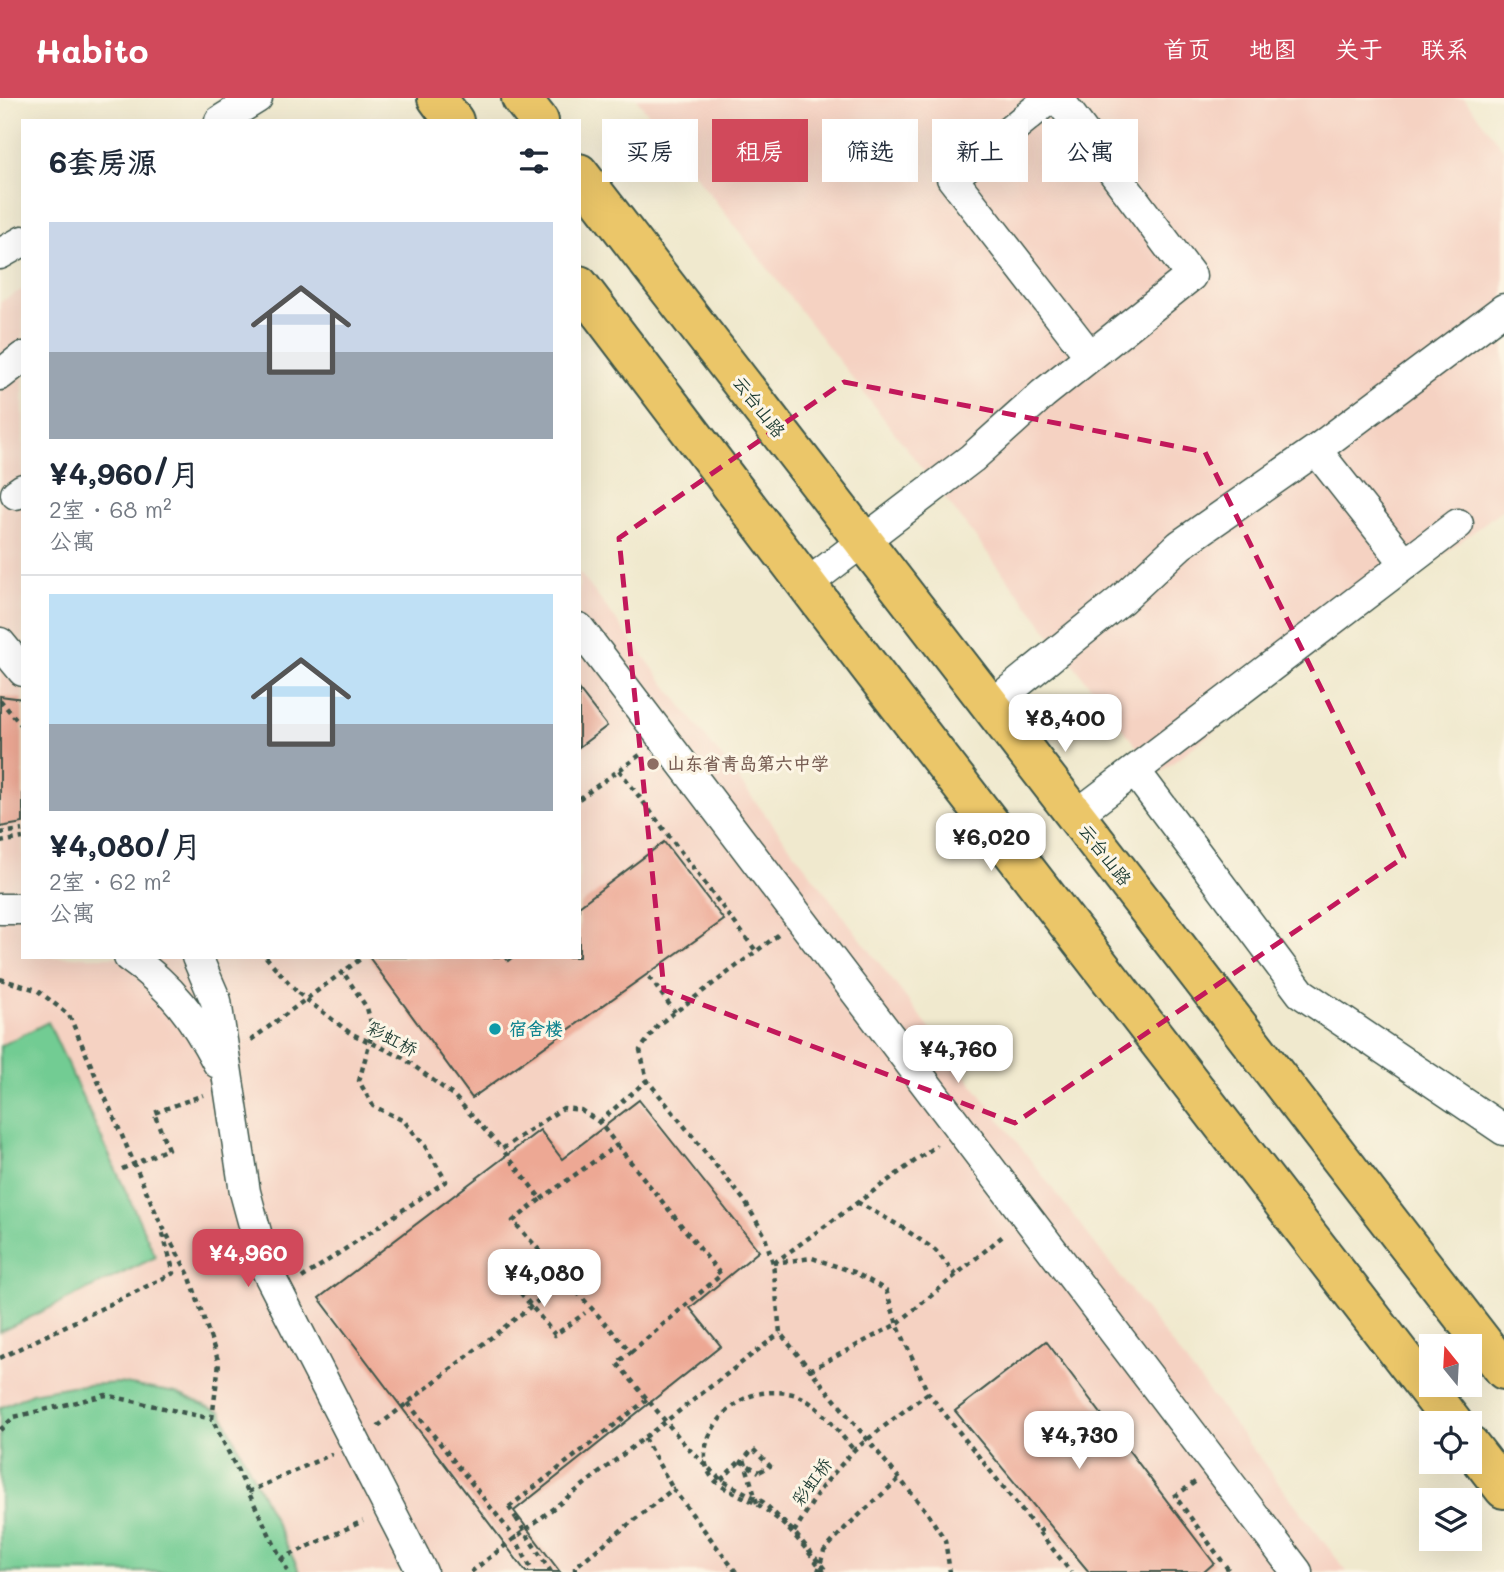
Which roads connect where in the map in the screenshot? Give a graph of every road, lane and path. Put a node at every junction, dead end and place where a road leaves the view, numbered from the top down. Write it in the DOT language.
graph roads {
  1 [pos="257,98"];
  2 [pos="437,98"];
  3 [pos="521,98"];
  4 [pos="1050,98"];
  5 [pos="1058,98"];
  6 [pos="223,119"];
  7 [pos="453,119"];
  8 [pos="537,119"];
  9 [pos="581,176"];
  10 [pos="21,242"];
  11 [pos="0,254"];
  12 [pos="581,288"];
  13 [pos="1504,310"];
  14 [pos="1090,356"];
  15 [pos="21,359"];
  16 [pos="0,375"];
  17 [pos="1316,450"];
  18 [pos="1458,524"];
  19 [pos="863,541"];
  20 [pos="1406,564"];
  21 [pos="807,584"];
  22 [pos="581,631"];
  23 [pos="0,643"];
  24 [pos="21,669"];
  25 [pos="0,700"];
  26 [pos="990,706"];
  27 [pos="21,725"];
  28 [pos="663,738"];
  29 [pos="620,770"];
  30 [pos="1135,771"];
  31 [pos="581,798"];
  32 [pos="1075,816"];
  33 [pos="21,830"];
  34 [pos="0,833"];
  35 [pos="21,838"];
  36 [pos="0,842"];
  37 [pos="0,909"];
  38 [pos="21,909"];
  39 [pos="800,919"];
  40 [pos="756,951"];
  41 [pos="132,959"];
  42 [pos="198,959"];
  43 [pos="268,959"];
  44 [pos="360,959"];
  45 [pos="343,972"];
  46 [pos="649,977"];
  47 [pos="0,979"];
  48 [pos="675,1012"];
  49 [pos="227,1072"];
  50 [pos="647,1080"];
  51 [pos="598,1122"];
  52 [pos="959,1128"];
  53 [pos="1504,1130"];
  54 [pos="617,1145"];
  55 [pos="502,1149"];
  56 [pos="134,1164"];
  57 [pos="122,1169"];
  58 [pos="541,1199"];
  59 [pos="857,1202"];
  60 [pos="1026,1217"];
  61 [pos="159,1220"];
  62 [pos="538,1259"];
  63 [pos="773,1263"];
  64 [pos="956,1275"];
  65 [pos="563,1281"];
  66 [pos="278,1294"];
  67 [pos="532,1307"];
  68 [pos="585,1313"];
  69 [pos="897,1324"];
  70 [pos="780,1333"];
  71 [pos="631,1352"];
  72 [pos="0,1357"];
  73 [pos="810,1370"];
  74 [pos="1504,1370"];
  75 [pos="928,1394"];
  76 [pos="648,1399"];
  77 [pos="408,1403"];
  78 [pos="1444,1411"];
  79 [pos="212,1419"];
  80 [pos="0,1430"];
  81 [pos="644,1438"];
  82 [pos="355,1444"];
  83 [pos="854,1450"];
  84 [pos="1482,1461"];
  85 [pos="900,1479"];
  86 [pos="721,1480"];
  87 [pos="673,1489"];
  88 [pos="1504,1489"];
  89 [pos="248,1492"];
  90 [pos="1175,1496"];
  91 [pos="757,1504"];
  92 [pos="389,1509"];
  93 [pos="1047,1526"];
  94 [pos="794,1532"];
  95 [pos="1039,1532"];
  96 [pos="515,1538"];
  97 [pos="281,1559"];
  98 [pos="819,1569"];
  99 [pos="288,1572"];
  100 [pos="422,1572"];
  101 [pos="471,1572"];
  102 [pos="533,1572"];
  103 [pos="551,1572"];
  104 [pos="575,1572"];
  105 [pos="736,1572"];
  106 [pos="826,1572"];
  107 [pos="950,1572"];
  108 [pos="1071,1572"];
  109 [pos="1230,1572"];
  110 [pos="1297,1572"];
  1 -- 6 [label="street"];
  2 -- 7 [label="main road"];
  3 -- 8 [label="main road"];
  4 -- 14 [label="street"];
  5 -- 14 [label="street"];
  9 -- 19 [label="main road, 云台山路"];
  10 -- 11 [label="street"];
  12 -- 21 [label="main road"];
  13 -- 17 [label="street"];
  14 -- 19 [label="street"];
  15 -- 16 [label="street"];
  17 -- 20 [label="street"];
  17 -- 26 [label="street"];
  18 -- 20 [label="street"];
  19 -- 21 [label="street"];
  19 -- 26 [label="main road, 云台山路"];
  20 -- 30 [label="street"];
  21 -- 78 [label="main road"];
  22 -- 28 [label="street"];
  23 -- 24 [label="street"];
  25 -- 27 [label="path"];
  26 -- 32 [label="main road, 云台山路"];
  28 -- 29 [label="path"];
  28 -- 39 [label="street"];
  29 -- 31 [label="path"];
  29 -- 40 [label="path"];
  30 -- 32 [label="street"];
  30 -- 53 [label="street"];
  32 -- 74 [label="main road, 云台山路"];
  33 -- 34 [label="path"];
  35 -- 36 [label="path"];
  37 -- 38 [label="street"];
  39 -- 40 [label="path"];
  39 -- 52 [label="street"];
  40 -- 48 [label="path"];
  41 -- 49 [label="street"];
  42 -- 49 [label="street"];
  43 -- 55 [label="path, 彩虹桥, bridge"];
  44 -- 45 [label="path"];
  45 -- 49 [label="path"];
  45 -- 66 [label="path"];
  46 -- 48 [label="path"];
  47 -- 56 [label="path"];
  48 -- 50 [label="path"];
  49 -- 56 [label="path"];
  49 -- 66 [label="street"];
  50 -- 51 [label="path"];
  50 -- 63 [label="path"];
  51 -- 54 [label="path"];
  51 -- 55 [label="path"];
  52 -- 59 [label="path"];
  52 -- 60 [label="street"];
  54 -- 58 [label="path"];
  54 -- 71 [label="path"];
  55 -- 58 [label="path, 彩虹桥"];
  56 -- 57 [label="path"];
  56 -- 61 [label="path"];
  58 -- 65 [label="path"];
  59 -- 63 [label="path"];
  59 -- 64 [label="path"];
  60 -- 64 [label="path"];
  60 -- 110 [label="street"];
  61 -- 72 [label="path"];
  61 -- 79 [label="path"];
  62 -- 67 [label="path"];
  63 -- 69 [label="path"];
  63 -- 70 [label="path"];
  64 -- 69 [label="path"];
  65 -- 67 [label="path, bridge"];
  65 -- 71 [label="path"];
  66 -- 82 [label="street"];
  67 -- 68 [label="path"];
  67 -- 77 [label="path"];
  69 -- 73 [label="path"];
  69 -- 75 [label="path"];
  70 -- 73 [label="path"];
  70 -- 81 [label="path"];
  71 -- 76 [label="path, 彩虹桥, bridge"];
  73 -- 85 [label="path"];
  75 -- 83 [label="path, 彩虹桥, bridge"];
  75 -- 95 [label="path"];
  76 -- 86 [label="path, 彩虹桥, bridge"];
  76 -- 103 [label="path, bridge"];
  77 -- 82 [label="path"];
  77 -- 96 [label="path"];
  79 -- 80 [label="path"];
  79 -- 89 [label="path"];
  81 -- 87 [label="path"];
  81 -- 96 [label="path"];
  82 -- 89 [label="path"];
  82 -- 92 [label="street"];
  83 -- 91 [label="path, 彩虹桥"];
  83 -- 94 [label="path, 彩虹桥, bridge"];
  84 -- 88 [label="main road"];
  85 -- 98 [label="path"];
  85 -- 107 [label="path"];
  86 -- 91 [label="path, bridge"];
  86 -- 94 [label="path, 彩虹桥, bridge"];
  87 -- 104 [label="path"];
  87 -- 105 [label="path"];
  89 -- 97 [label="path"];
  90 -- 109 [label="path"];
  91 -- 94 [label="path, 彩虹桥"];
  92 -- 97 [label="path"];
  92 -- 100 [label="street"];
  93 -- 95 [label="path"];
  94 -- 98 [label="path"];
  94 -- 106 [label="path, 彩虹桥, bridge"];
  95 -- 108 [label="path"];
  96 -- 101 [label="path"];
  96 -- 102 [label="path"];
  97 -- 99 [label="path"];
  98 -- 106 [label="path"];
}
